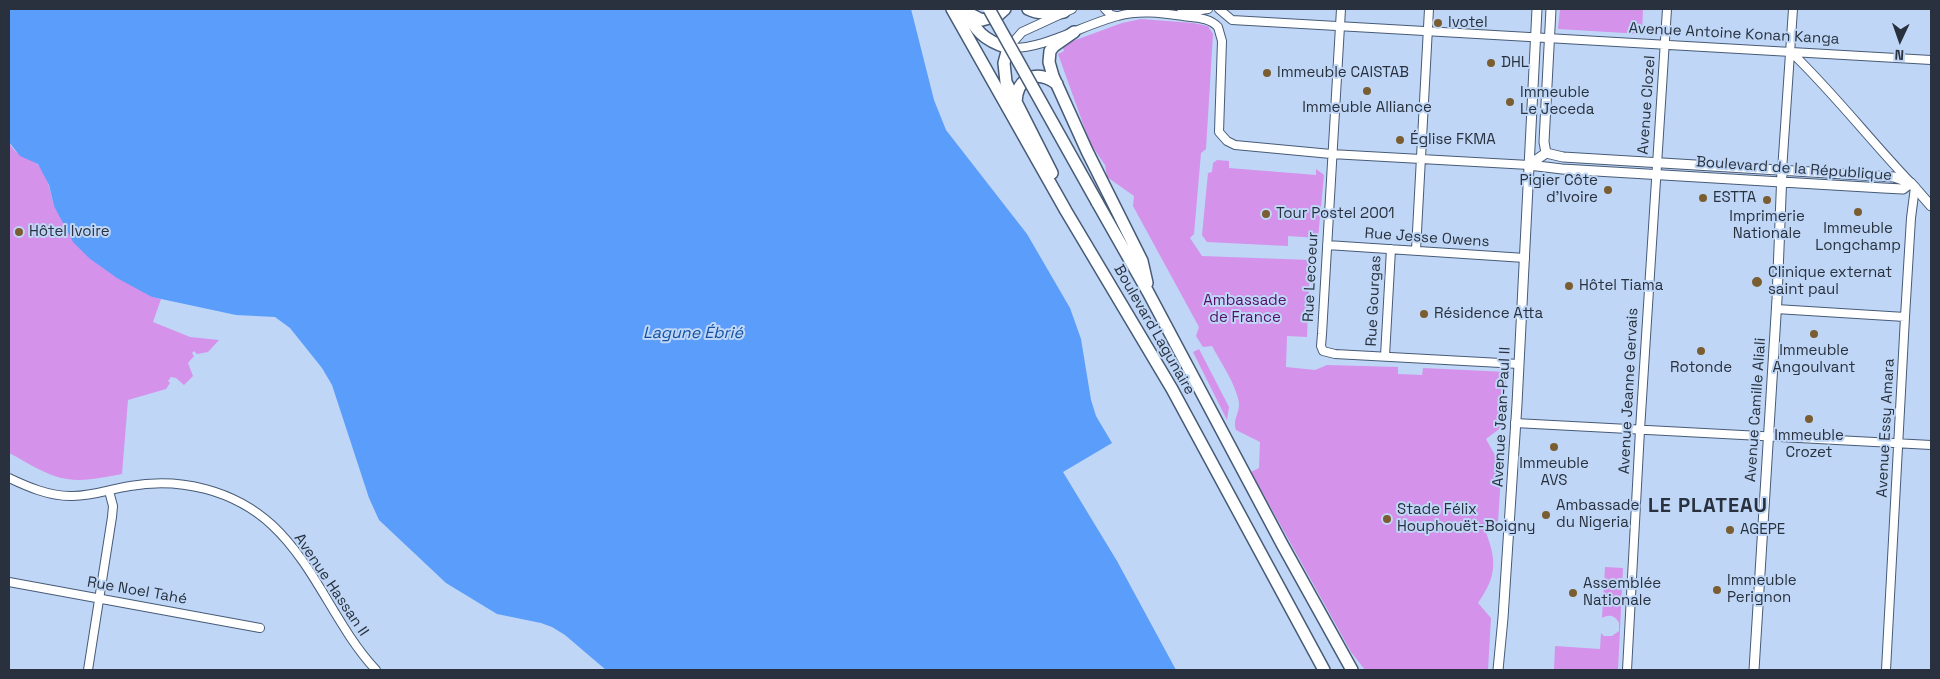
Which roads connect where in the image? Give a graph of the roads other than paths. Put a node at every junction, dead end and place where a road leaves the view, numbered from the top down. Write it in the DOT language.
graph roads {
  1 [pos="952,9"];
  2 [pos="989,9"];
  3 [pos="1004,9"];
  4 [pos="1028,9"];
  5 [pos="1105,9"];
  6 [pos="1208,9"];
  7 [pos="1219,9"];
  8 [pos="1341,9"];
  9 [pos="1429,9"];
  10 [pos="1538,9"];
  11 [pos="1551,9"];
  12 [pos="1667,9"];
  13 [pos="1793,9"];
  14 [pos="964,10"];
  15 [pos="1068,10"];
  16 [pos="1167,14"];
  17 [pos="1116,16"];
  18 [pos="1232,20"];
  19 [pos="1340,25"];
  20 [pos="1427,31"];
  21 [pos="1074,32"];
  22 [pos="1536,37"];
  23 [pos="1549,38"];
  24 [pos="1222,41"];
  25 [pos="1665,47"];
  26 [pos="1008,48"];
  27 [pos="1790,51"];
  28 [pos="1931,60"];
  29 [pos="1057,84"];
  30 [pos="1016,102"];
  31 [pos="1546,153"];
  32 [pos="1332,154"];
  33 [pos="1421,160"];
  34 [pos="1656,162"];
  35 [pos="1529,165"];
  36 [pos="1782,171"];
  37 [pos="1656,174"];
  38 [pos="1782,182"];
  39 [pos="1913,185"];
  40 [pos="1931,206"];
  41 [pos="1066,211"];
  42 [pos="1326,246"];
  43 [pos="1391,249"];
  44 [pos="1416,250"];
  45 [pos="1525,258"];
  46 [pos="1148,292"];
  47 [pos="1776,309"];
  48 [pos="1905,317"];
  49 [pos="1384,356"];
  50 [pos="1519,364"];
  51 [pos="1515,423"];
  52 [pos="1640,430"];
  53 [pos="1768,436"];
  54 [pos="1898,443"];
  55 [pos="1931,445"];
  56 [pos="9,473"];
  57 [pos="9,478"];
  58 [pos="32,488"];
  59 [pos="109,491"];
  60 [pos="9,582"];
  61 [pos="99,598"];
  62 [pos="260,628"];
  63 [pos="88,670"];
  64 [pos="376,670"];
  65 [pos="1324,670"];
  66 [pos="1352,670"];
  67 [pos="1498,670"];
  68 [pos="1627,670"];
  69 [pos="1754,670"];
  70 [pos="1886,670"];
  1 -- 41 [label="highway, Boulevard Lagunaire"];
  2 -- 46 [label="highway, Boulevard Lagunaire, bridge"];
  3 -- 14 [label="highway"];
  4 -- 15 [label="highway"];
  5 -- 17 [label="street"];
  6 -- 16 [label="street"];
  7 -- 18 [label="street"];
  8 -- 19 [label="street, Rue Lecoeur"];
  9 -- 20 [label="street"];
  10 -- 22 [label="main road"];
  11 -- 23 [label="main road"];
  12 -- 25 [label="street, Avenue Clozel"];
  13 -- 27 [label="street"];
  14 -- 26 [label="highway"];
  15 -- 26 [label="street"];
  16 -- 17 [label="street"];
  16 -- 24 [label="street"];
  17 -- 21 [label="street"];
  18 -- 19 [label="street, Avenue Antoine Konan Kanga"];
  18 -- 24 [label="street"];
  19 -- 20 [label="street, Avenue Antoine Konan Kanga"];
  19 -- 32 [label="street, Rue Lecoeur"];
  20 -- 22 [label="street, Avenue Antoine Konan Kanga"];
  20 -- 33 [label="street"];
  21 -- 26 [label="street"];
  21 -- 29 [label="highway"];
  22 -- 23 [label="street, Avenue Antoine Konan Kanga"];
  22 -- 35 [label="main road"];
  23 -- 25 [label="street, Avenue Antoine Konan Kanga"];
  23 -- 31 [label="main road"];
  24 -- 32 [label="street"];
  25 -- 27 [label="street, Avenue Antoine Konan Kanga"];
  25 -- 34 [label="street, Avenue Clozel"];
  26 -- 30 [label="highway"];
  27 -- 28 [label="street, Avenue Antoine Konan Kanga"];
  27 -- 36 [label="street"];
  27 -- 39 [label="street"];
  29 -- 30 [label="highway"];
  29 -- 46 [label="highway"];
  30 -- 41 [label="highway"];
  31 -- 34 [label="main road, Boulevard de la République"];
  31 -- 35 [label="main road"];
  32 -- 33 [label="street"];
  32 -- 42 [label="street, Rue Lecoeur"];
  33 -- 35 [label="street"];
  33 -- 44 [label="street"];
  34 -- 36 [label="main road, Boulevard de la République"];
  34 -- 37 [label="street, Avenue Clozel"];
  35 -- 37 [label="main road, Boulevard de la République"];
  35 -- 45 [label="main road, Avenue Jean-Paul II"];
  36 -- 38 [label="main road, Avenue Camille Aliali"];
  36 -- 39 [label="main road, Boulevard de la République"];
  37 -- 38 [label="main road, Boulevard de la République"];
  37 -- 52 [label="street, Avenue Jeanne Gervais"];
  38 -- 39 [label="main road, Boulevard de la République"];
  38 -- 47 [label="main road, Avenue Camille Aliali"];
  39 -- 40 [label="main road"];
  39 -- 48 [label="street, Avenue Essy Amara"];
  41 -- 65 [label="highway, Boulevard Lagunaire"];
  42 -- 43 [label="street, Rue Jesse Owens"];
  42 -- 49 [label="street, Rue Lecoeur"];
  43 -- 44 [label="street, Rue Jesse Owens"];
  43 -- 49 [label="street, Rue Gourgas"];
  44 -- 45 [label="street, Rue Jesse Owens"];
  45 -- 50 [label="main road, Avenue Jean-Paul II"];
  46 -- 66 [label="highway, Boulevard Lagunaire"];
  47 -- 48 [label="street"];
  47 -- 53 [label="main road, Avenue Camille Aliali"];
  48 -- 54 [label="street, Avenue Essy Amara"];
  49 -- 50 [label="street, Rue Lecoeur"];
  50 -- 51 [label="main road, Avenue Jean-Paul II"];
  51 -- 52 [label="street"];
  51 -- 67 [label="main road, Avenue Jean-Paul II"];
  52 -- 53 [label="street"];
  52 -- 68 [label="street, Avenue Jeanne Gervais"];
  53 -- 54 [label="street"];
  53 -- 69 [label="main road, Avenue Camille Aliali"];
  54 -- 55 [label="street"];
  54 -- 70 [label="street, Avenue Essy Amara"];
  56 -- 58 [label="street, Avenue Hassan II"];
  57 -- 58 [label="street, Avenue Hassan II"];
  58 -- 59 [label="street, Avenue Hassan II"];
  59 -- 61 [label="street"];
  59 -- 64 [label="street, Avenue Hassan II"];
  60 -- 61 [label="street, Rue Noel Tahé"];
  61 -- 62 [label="street, Rue Noel Tahé"];
  61 -- 63 [label="street"];
}
